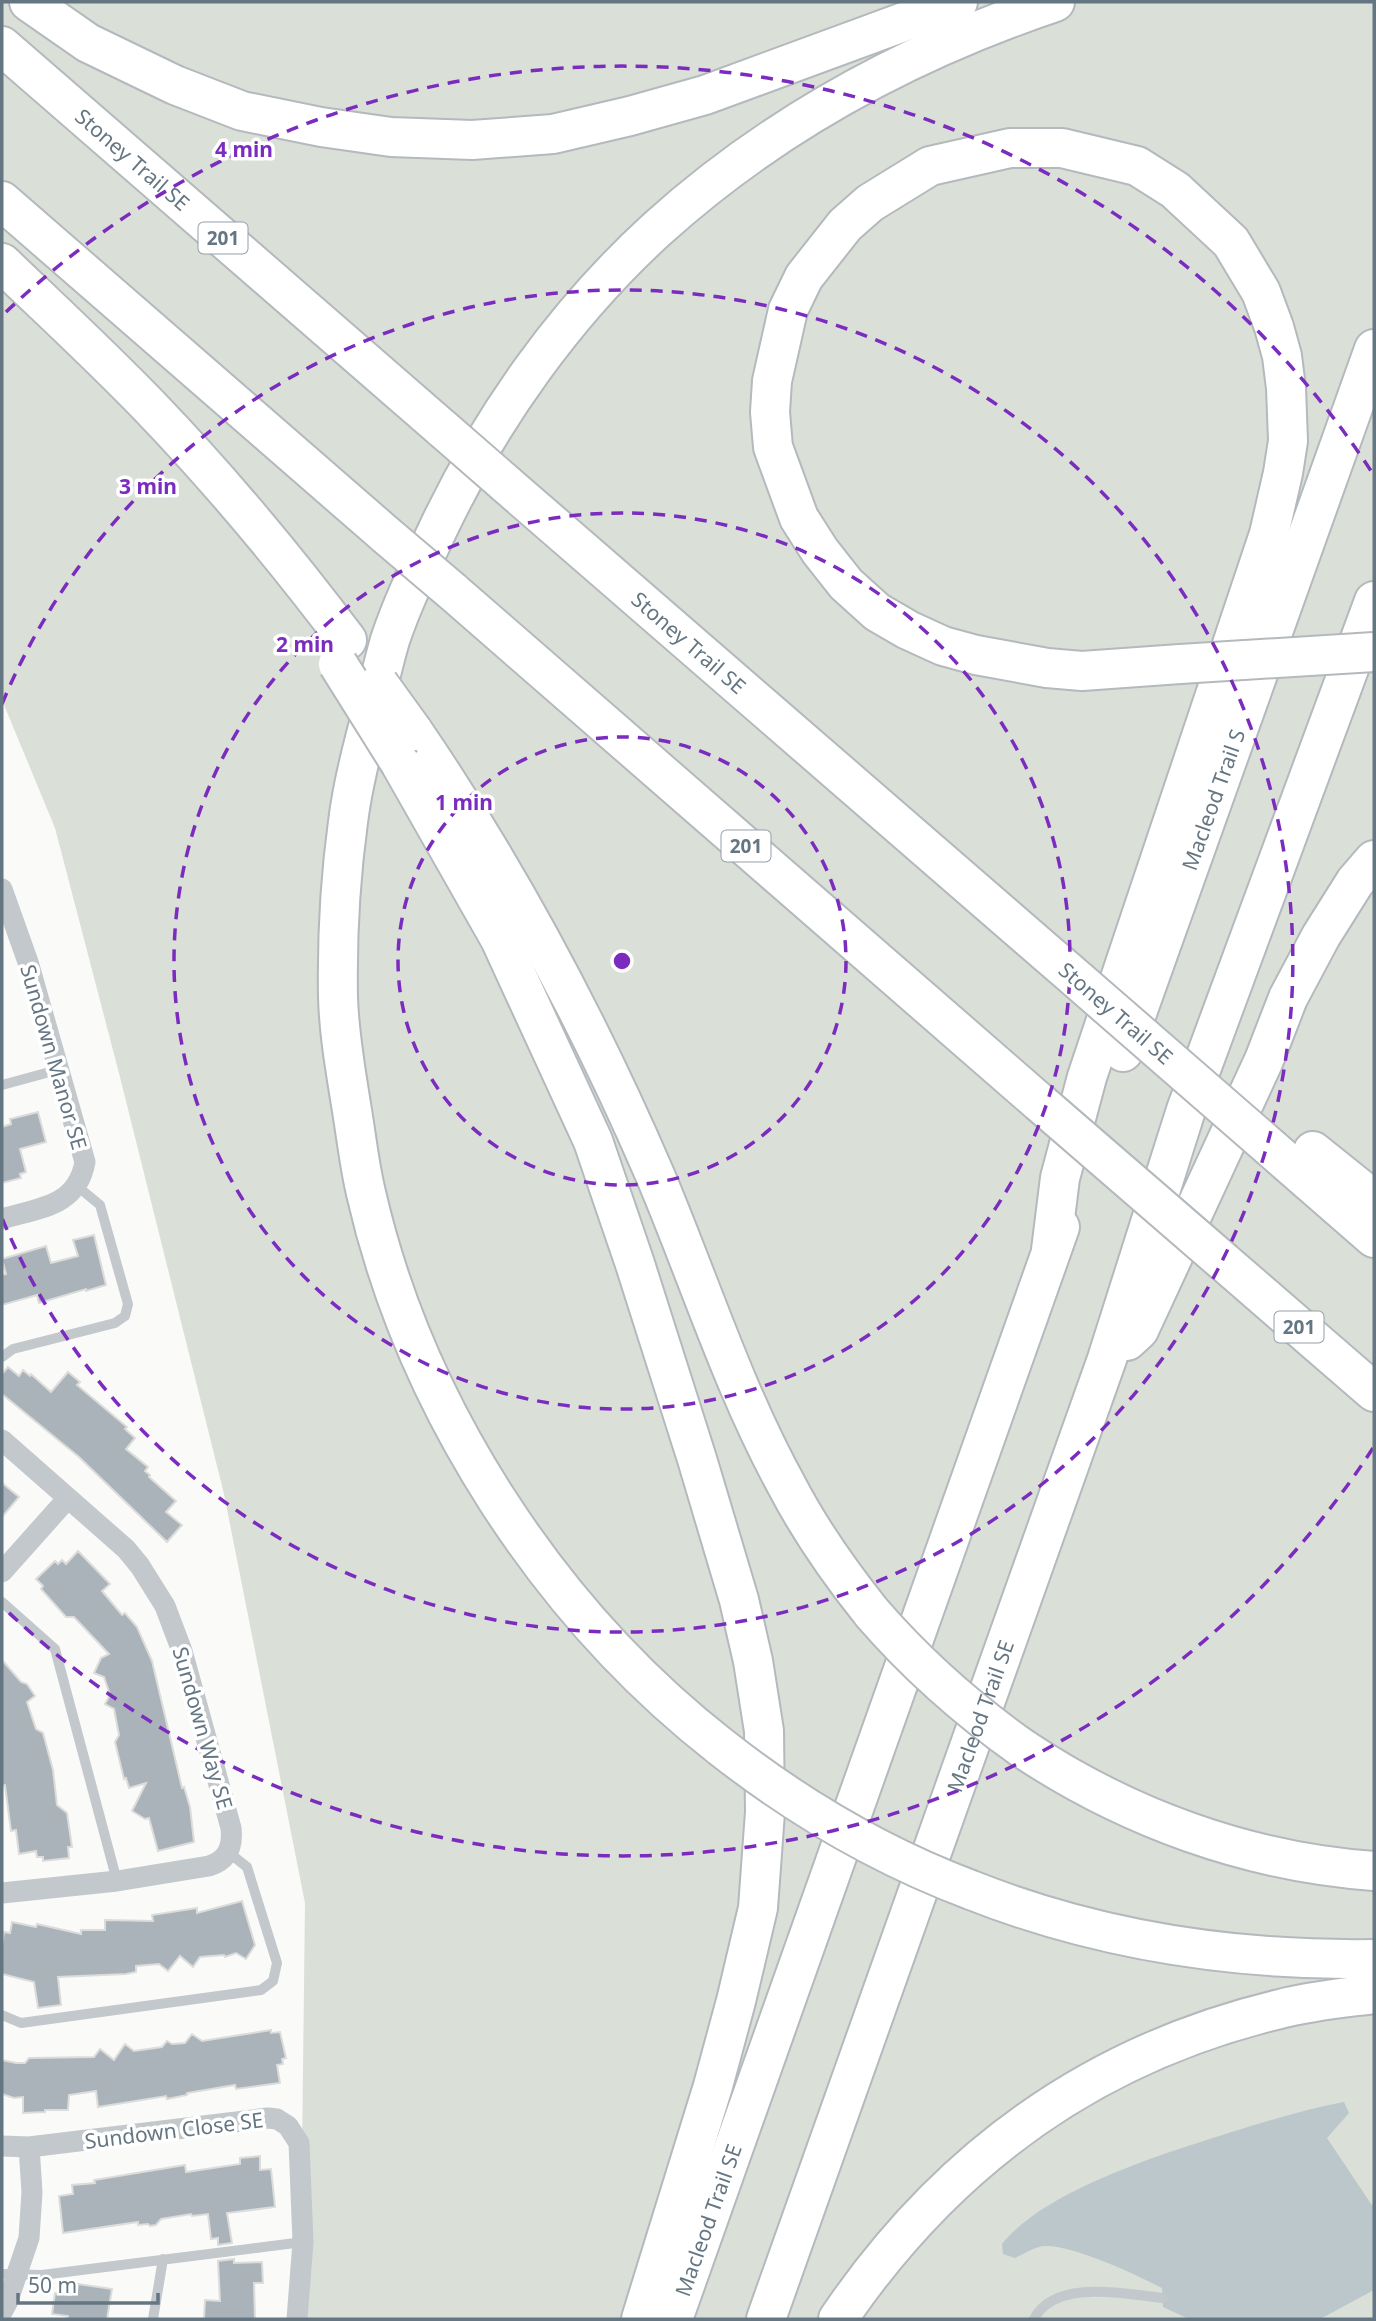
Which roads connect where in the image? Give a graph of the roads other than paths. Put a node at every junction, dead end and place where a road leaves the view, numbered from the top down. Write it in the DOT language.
graph roads {
  1 [pos="29,2"];
  2 [pos="958,2"];
  3 [pos="1055,2"];
  4 [pos="2,46"];
  5 [pos="2,201"];
  6 [pos="2,263"];
  7 [pos="1374,349"];
  8 [pos="1374,601"];
  9 [pos="1374,652"];
  10 [pos="406,747"];
  11 [pos="1374,860"];
  12 [pos="2,889"];
  13 [pos="57,1070"];
  14 [pos="2,1085"];
  15 [pos="1276,1137"];
  16 [pos="77,1186"];
  17 [pos="1374,1200"];
  18 [pos="2,1219"];
  19 [pos="1374,1238"];
  20 [pos="1051,1250"];
  21 [pos="2,1357"];
  22 [pos="1107,1359"];
  23 [pos="1374,1392"];
  24 [pos="2,1440"];
  25 [pos="68,1497"];
  26 [pos="2,1572"];
  27 [pos="2,1602"];
  28 [pos="228,1852"];
  29 [pos="1374,1871"];
  30 [pos="117,1881"];
  31 [pos="2,1893"];
  32 [pos="1374,1959"];
  33 [pos="1374,1994"];
  34 [pos="2,2015"];
  35 [pos="2,2146"];
  36 [pos="29,2147"];
  37 [pos="303,2242"];
  38 [pos="163,2259"];
  39 [pos="9,2274"];
  40 [pos="1163,2298"];
  41 [pos="2,2312"];
  42 [pos="153,2319"];
  43 [pos="298,2319"];
  44 [pos="641,2319"];
  45 [pos="673,2319"];
  46 [pos="766,2319"];
  47 [pos="838,2319"];
  48 [pos="1034,2319"];
  1 -- 2 [label="highway"];
  3 -- 32 [label="highway, bridge"];
  4 -- 15 [label="highway, Stoney Trail SE / 201, bridge"];
  5 -- 23 [label="highway, 201, bridge"];
  6 -- 10 [label="highway, bridge"];
  7 -- 20 [label="highway, Macleod Trail S"];
  8 -- 22 [label="highway, Macleod Trail SE"];
  9 -- 20 [label="highway, bridge"];
  10 -- 29 [label="highway, bridge"];
  10 -- 44 [label="highway"];
  11 -- 22 [label="highway"];
  12 -- 13 [label="street, Sundown Manor SE"];
  13 -- 14 [label="lane"];
  13 -- 16 [label="street, Sundown Manor SE"];
  15 -- 17 [label="highway"];
  15 -- 19 [label="highway, Stoney Trail SE / 201"];
  16 -- 18 [label="street"];
  16 -- 21 [label="lane"];
  20 -- 45 [label="highway, Macleod Trail SE"];
  22 -- 46 [label="highway, Macleod Trail SE"];
  24 -- 25 [label="street, Sundown Way SE"];
  25 -- 26 [label="street"];
  25 -- 28 [label="street, Sundown Way SE"];
  27 -- 30 [label="lane"];
  28 -- 30 [label="street"];
  28 -- 34 [label="lane"];
  30 -- 31 [label="street"];
  33 -- 47 [label="highway"];
  35 -- 36 [label="street, Sundown Close SE"];
  36 -- 37 [label="street, Sundown Close SE"];
  36 -- 39 [label="street"];
  37 -- 38 [label="lane"];
  37 -- 43 [label="street, Sundown Close SE"];
  38 -- 39 [label="lane"];
  38 -- 42 [label="lane"];
  39 -- 41 [label="street"];
  40 -- 48 [label="lane"];
}
